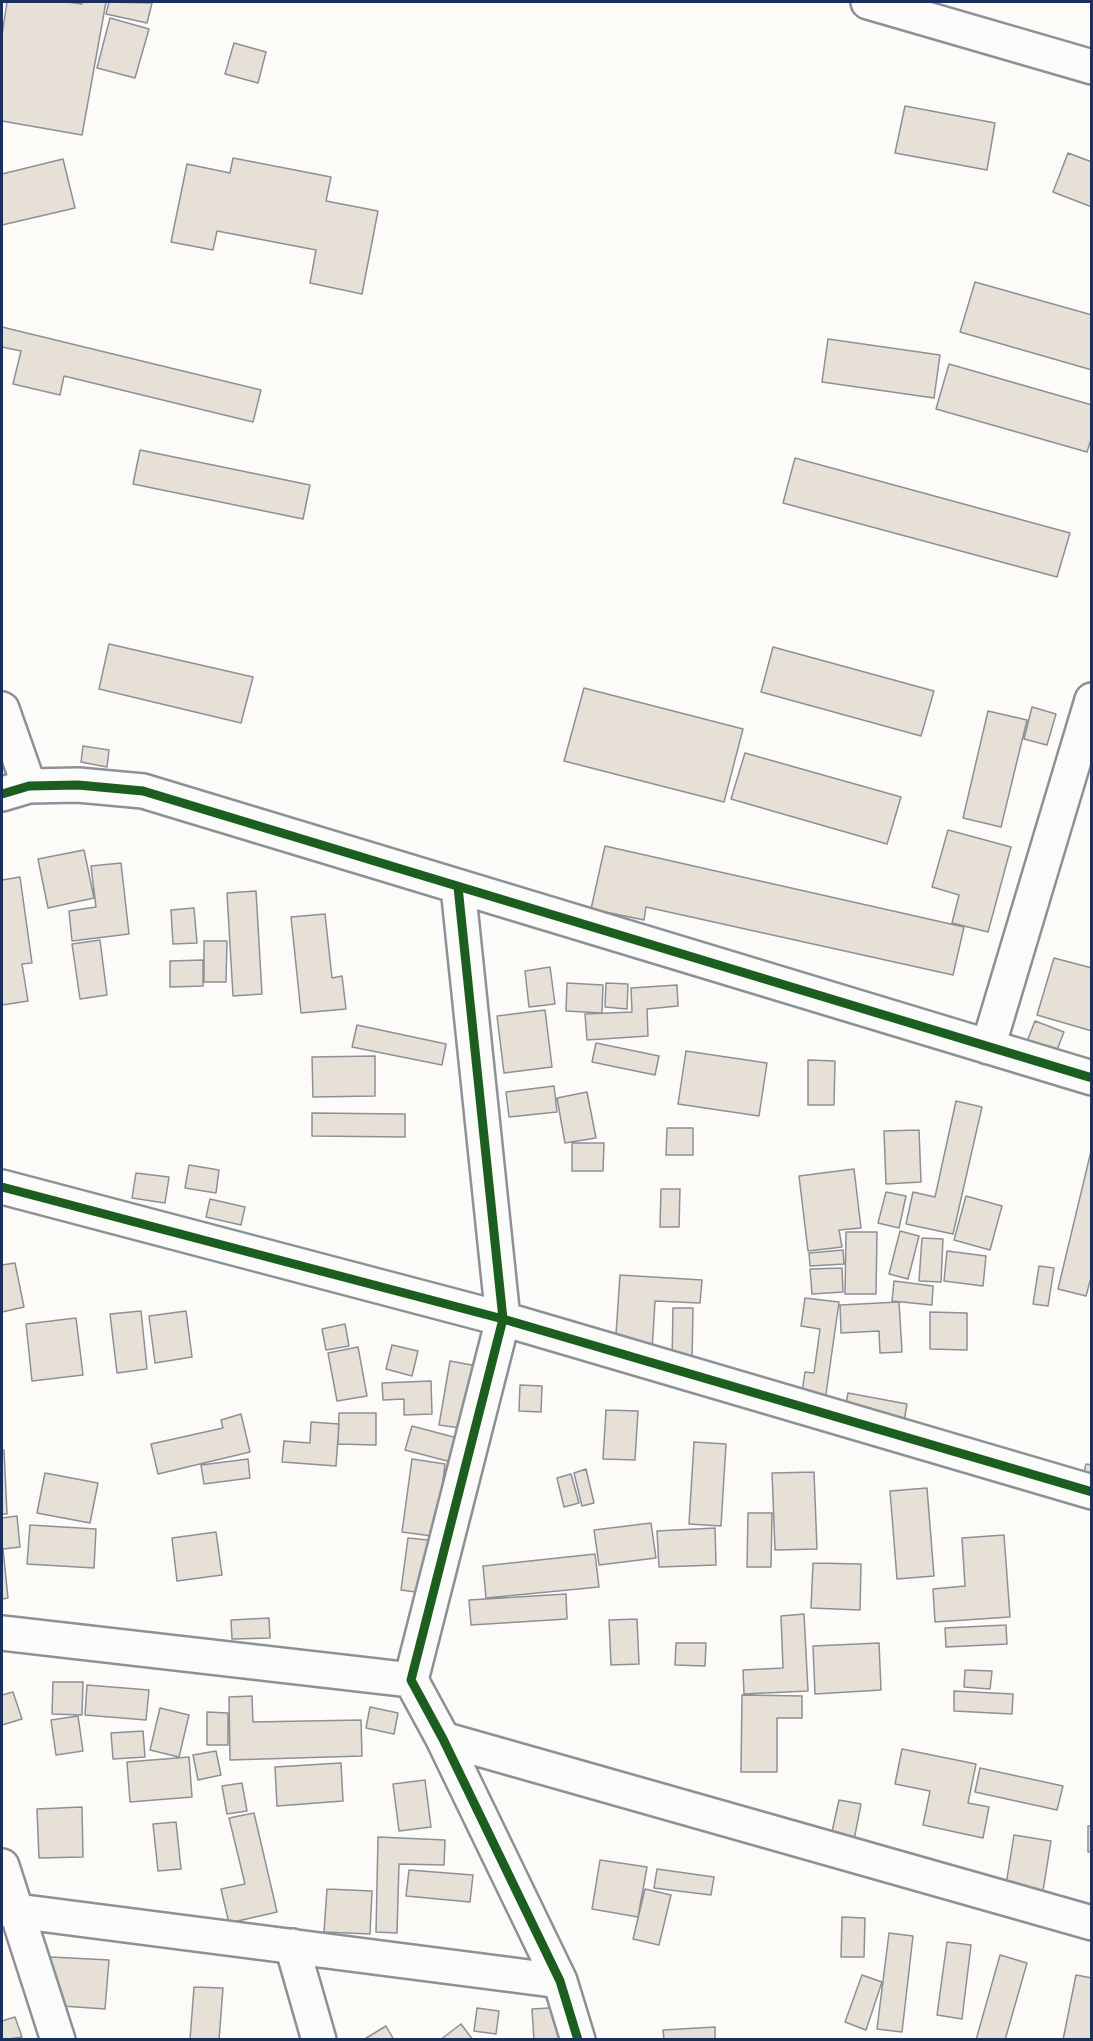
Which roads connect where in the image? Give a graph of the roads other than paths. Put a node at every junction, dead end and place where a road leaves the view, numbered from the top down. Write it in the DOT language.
graph roads {
  1 [pos="868,2"];
  2 [pos="1092,67"];
  3 [pos="1092,700"];
  4 [pos="2,709"];
  5 [pos="15,790"];
  6 [pos="458,887"];
  7 [pos="988,1047"];
  8 [pos="1092,1078"];
  9 [pos="2,1187"];
  10 [pos="503,1319"];
  11 [pos="1092,1492"];
  12 [pos="2,1633"];
  13 [pos="411,1680"];
  14 [pos="443,1739"];
  15 [pos="2,1866"];
  16 [pos="8,1909"];
  17 [pos="1092,1923"];
  18 [pos="292,1946"];
  19 [pos="560,1981"];
  20 [pos="58,2040"];
  21 [pos="319,2040"];
  22 [pos="578,2040"];
  1 -- 2 [label="street"];
  3 -- 7 [label="street"];
  4 -- 5 [label="street"];
  5 -- 6 [label="street"];
  6 -- 7 [label="street"];
  6 -- 10 [label="street"];
  7 -- 8 [label="street"];
  9 -- 10 [label="street"];
  10 -- 11 [label="street"];
  10 -- 13 [label="street"];
  12 -- 13 [label="street"];
  13 -- 14 [label="street"];
  14 -- 17 [label="street"];
  14 -- 19 [label="street"];
  15 -- 16 [label="street"];
  16 -- 18 [label="street"];
  16 -- 20 [label="street"];
  18 -- 19 [label="street"];
  18 -- 21 [label="street"];
  19 -- 22 [label="street"];
}
